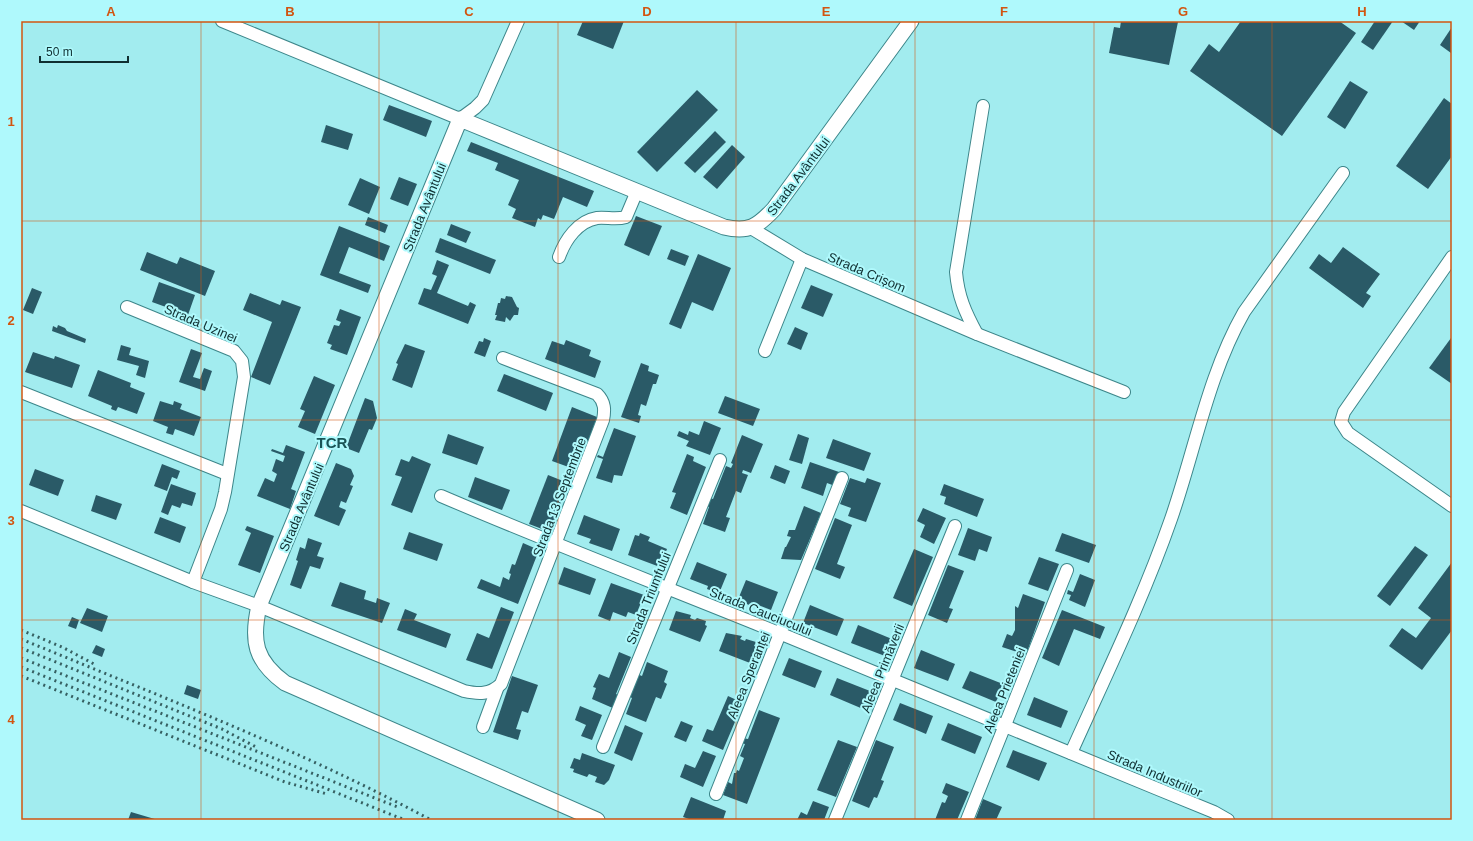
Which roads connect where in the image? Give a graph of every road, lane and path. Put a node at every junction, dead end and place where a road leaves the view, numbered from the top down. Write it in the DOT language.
graph roads {
  1 [pos="222,21"];
  2 [pos="518,21"];
  3 [pos="911,21"];
  4 [pos="983,106"];
  5 [pos="460,119"];
  6 [pos="1343,173"];
  7 [pos="638,191"];
  8 [pos="751,228"];
  9 [pos="559,257"];
  10 [pos="1452,257"];
  11 [pos="802,259"];
  12 [pos="127,307"];
  13 [pos="977,334"];
  14 [pos="766,351"];
  15 [pos="503,358"];
  16 [pos="21,392"];
  17 [pos="1124,392"];
  18 [pos="720,460"];
  19 [pos="227,474"];
  20 [pos="842,478"];
  21 [pos="440,496"];
  22 [pos="1452,506"];
  23 [pos="21,511"];
  24 [pos="955,526"];
  25 [pos="556,545"];
  26 [pos="1068,570"];
  27 [pos="193,582"];
  28 [pos="667,588"];
  29 [pos="259,606"];
  30 [pos="780,633"];
  31 [pos="892,680"];
  32 [pos="497,689"];
  33 [pos="1005,725"];
  34 [pos="483,727"];
  35 [pos="604,747"];
  36 [pos="1071,753"];
  37 [pos="716,794"];
  38 [pos="597,820"];
  39 [pos="835,820"];
  40 [pos="967,820"];
  41 [pos="1228,820"];
  1 -- 5 [label="street"];
  2 -- 5 [label="street"];
  3 -- 8 [label="main road, Strada Avântului"];
  4 -- 13 [label="street"];
  5 -- 7 [label="main road"];
  5 -- 29 [label="main road, Strada Avântului"];
  6 -- 36 [label="street"];
  7 -- 8 [label="main road"];
  7 -- 9 [label="street"];
  8 -- 11 [label="street, Strada Crișom"];
  10 -- 22 [label="street"];
  11 -- 13 [label="street, Strada Crișom"];
  11 -- 14 [label="street"];
  12 -- 19 [label="street, Strada Uzinei"];
  13 -- 17 [label="street, Strada Crișom"];
  15 -- 25 [label="street, Strada 13 Septembrie"];
  16 -- 19 [label="street"];
  18 -- 28 [label="street, Strada Triumfului"];
  19 -- 27 [label="street, Strada Uzinei"];
  20 -- 30 [label="street, Aleea Speranței"];
  21 -- 25 [label="street, Strada Cauciucului"];
  23 -- 27 [label="street"];
  24 -- 31 [label="street, Aleea Primăverii"];
  25 -- 28 [label="street, Strada Cauciucului"];
  25 -- 32 [label="street, Strada 13 Septembrie"];
  26 -- 33 [label="street, Aleea Prieteniei"];
  27 -- 29 [label="street"];
  28 -- 30 [label="street, Strada Cauciucului"];
  28 -- 35 [label="street, Strada Triumfului"];
  29 -- 32 [label="street"];
  29 -- 38 [label="main road, Strada Avântului"];
  30 -- 31 [label="street, Strada Cauciucului"];
  30 -- 37 [label="street, Aleea Speranței"];
  31 -- 33 [label="street, Strada Cauciucului"];
  31 -- 39 [label="street, Aleea Primăverii"];
  32 -- 34 [label="street, Strada 13 Septembrie"];
  33 -- 36 [label="street, Strada Cauciucului"];
  33 -- 40 [label="street, Aleea Prieteniei"];
  36 -- 41 [label="street, Strada Industriilor"];
}
